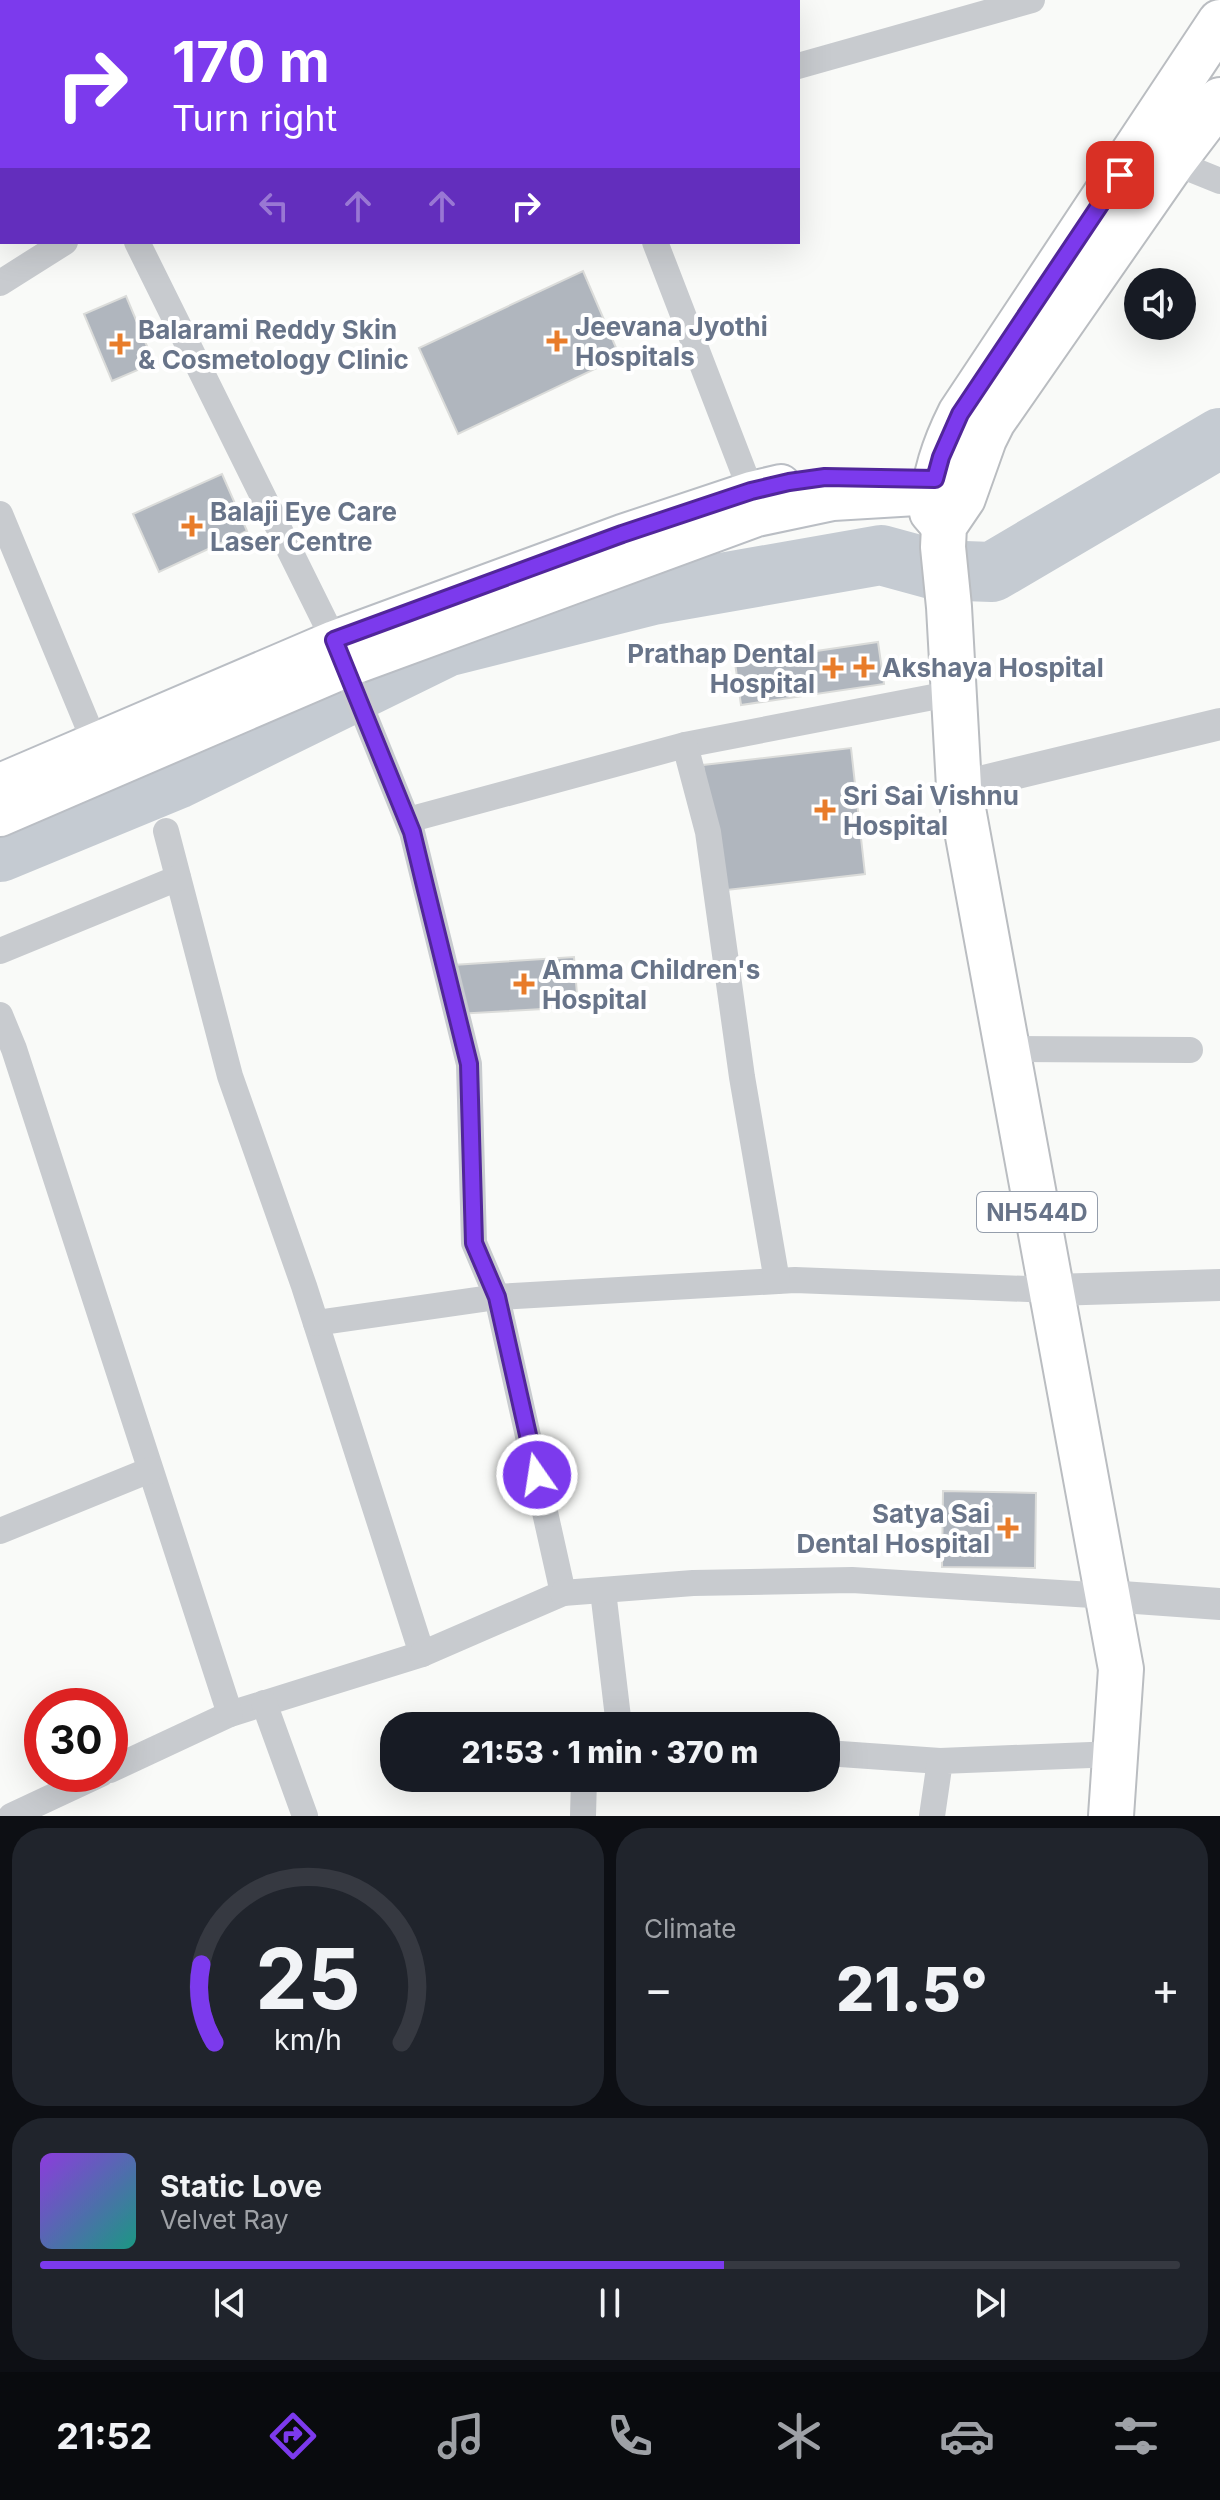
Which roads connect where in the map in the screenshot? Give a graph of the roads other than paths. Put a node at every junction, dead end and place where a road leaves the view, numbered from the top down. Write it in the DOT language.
graph roads {
  1 [pos="1032,0"];
  2 [pos="1220,22"];
  3 [pos="800,65"];
  4 [pos="1220,100"];
  5 [pos="1173,162"];
  6 [pos="1220,181"];
  7 [pos="62,244"];
  8 [pos="138,244"];
  9 [pos="656,244"];
  10 [pos="0,283"];
  11 [pos="751,491"];
  12 [pos="944,509"];
  13 [pos="0,514"];
  14 [pos="343,662"];
  15 [pos="954,693"];
  16 [pos="1220,724"];
  17 [pos="95,743"];
  18 [pos="685,745"];
  19 [pos="0,783"];
  20 [pos="959,787"];
  21 [pos="0,817"];
  22 [pos="408,820"];
  23 [pos="166,831"];
  24 [pos="178,878"];
  25 [pos="0,951"];
  26 [pos="0,1015"];
  27 [pos="1007,1049"];
  28 [pos="1190,1050"];
  29 [pos="7,1052"];
  30 [pos="777,1281"];
  31 [pos="1220,1285"];
  32 [pos="1052,1290"];
  33 [pos="497,1297"];
  34 [pos="316,1323"];
  35 [pos="150,1470"];
  36 [pos="0,1531"];
  37 [pos="603,1591"];
  38 [pos="563,1593"];
  39 [pos="1108,1596"];
  40 [pos="1220,1604"];
  41 [pos="422,1654"];
  42 [pos="264,1703"];
  43 [pos="617,1712"];
  44 [pos="230,1714"];
  45 [pos="840,1754"];
  46 [pos="1115,1754"];
  47 [pos="940,1761"];
  48 [pos="128,1762"];
  49 [pos="62,1792"];
  50 [pos="584,1792"];
  51 [pos="11,1816"];
  52 [pos="305,1816"];
  53 [pos="583,1816"];
  54 [pos="932,1816"];
  55 [pos="1111,1816"];
  1 -- 3 [label="street"];
  2 -- 12 [label="highway, NH544D"];
  4 -- 5 [label="highway, NH544D"];
  5 -- 6 [label="street"];
  5 -- 12 [label="highway, NH544D"];
  7 -- 10 [label="street"];
  8 -- 14 [label="street"];
  9 -- 11 [label="street"];
  11 -- 12 [label="main road"];
  11 -- 14 [label="main road"];
  12 -- 14 [label="main road"];
  12 -- 15 [label="highway, NH544D"];
  13 -- 17 [label="street"];
  14 -- 17 [label="main road"];
  14 -- 21 [label="main road"];
  14 -- 22 [label="street"];
  15 -- 18 [label="street"];
  15 -- 20 [label="highway, NH544D"];
  16 -- 20 [label="street"];
  17 -- 19 [label="main road"];
  18 -- 22 [label="street"];
  18 -- 30 [label="street"];
  20 -- 27 [label="highway, NH544D"];
  22 -- 33 [label="street"];
  23 -- 24 [label="street"];
  24 -- 25 [label="street"];
  24 -- 34 [label="street"];
  26 -- 29 [label="street"];
  27 -- 28 [label="street"];
  27 -- 32 [label="highway, NH544D"];
  29 -- 35 [label="street"];
  30 -- 32 [label="street"];
  30 -- 33 [label="street"];
  31 -- 32 [label="street"];
  32 -- 39 [label="highway, NH544D"];
  33 -- 34 [label="street"];
  33 -- 38 [label="street"];
  34 -- 41 [label="street"];
  35 -- 36 [label="street"];
  35 -- 44 [label="street"];
  37 -- 38 [label="street"];
  37 -- 39 [label="street"];
  37 -- 43 [label="street"];
  38 -- 41 [label="street"];
  39 -- 40 [label="street"];
  39 -- 46 [label="highway, NH544D"];
  41 -- 42 [label="street"];
  42 -- 44 [label="street"];
  42 -- 52 [label="street"];
  44 -- 48 [label="street"];
  45 -- 47 [label="street"];
  46 -- 47 [label="street"];
  46 -- 55 [label="highway, NH544D"];
  47 -- 54 [label="street"];
  49 -- 51 [label="street"];
  50 -- 53 [label="street"];
}
